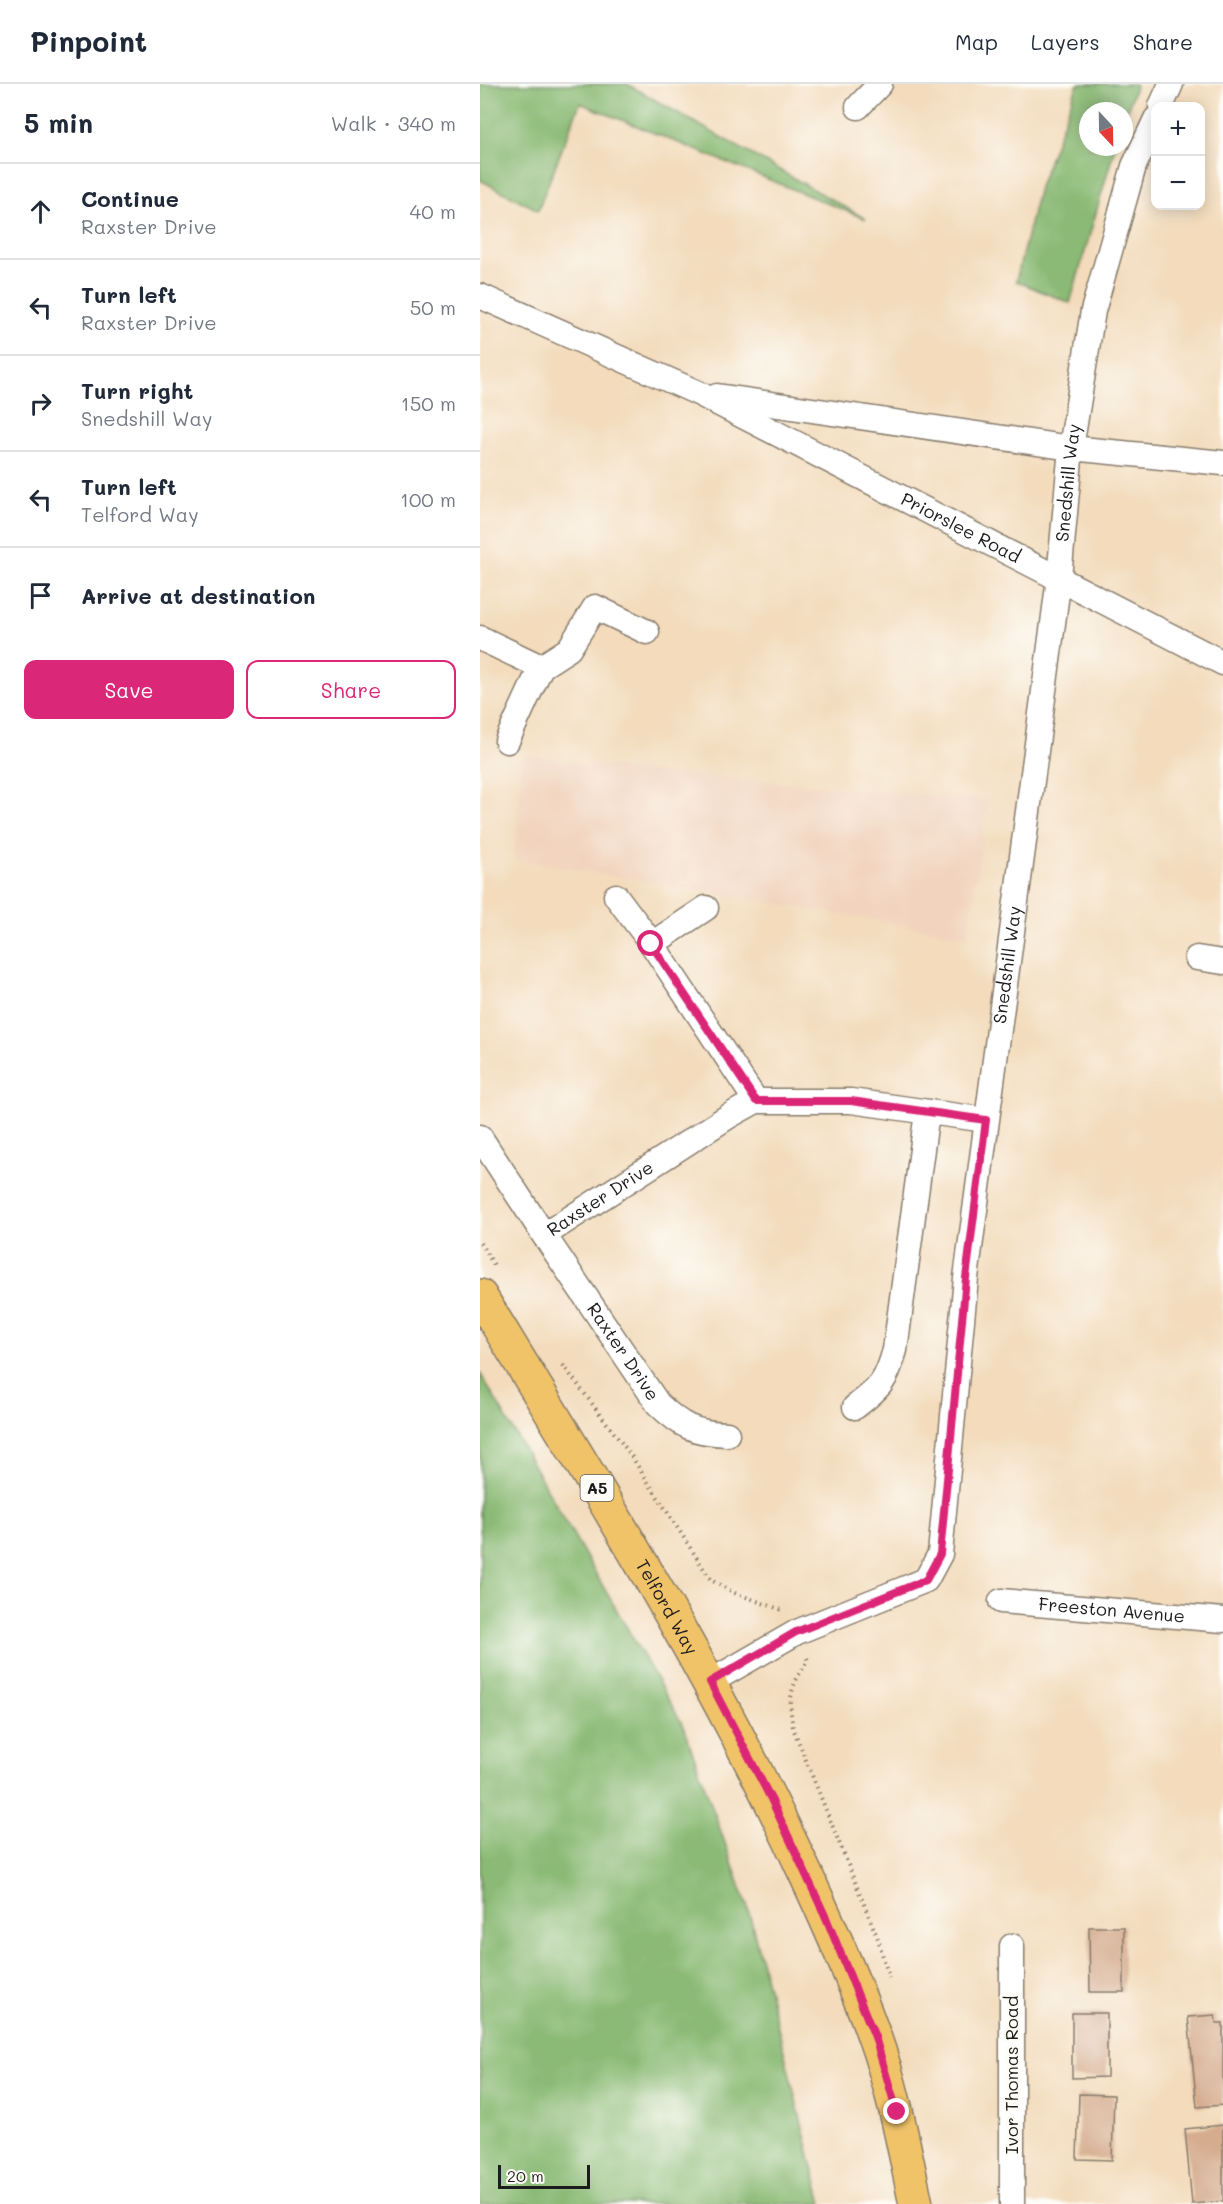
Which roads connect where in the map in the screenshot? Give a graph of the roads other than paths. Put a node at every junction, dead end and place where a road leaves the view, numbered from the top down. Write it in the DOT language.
graph roads {
  1 [pos="880,84"];
  2 [pos="1171,84"];
  3 [pos="1163,102"];
  4 [pos="858,107"];
  5 [pos="1151,128"];
  6 [pos="480,296"];
  7 [pos="698,393"];
  8 [pos="1071,448"];
  9 [pos="1223,463"];
  10 [pos="1059,578"];
  11 [pos="648,632"];
  12 [pos="480,638"];
  13 [pos="1223,663"];
  14 [pos="541,667"];
  15 [pos="507,741"];
  16 [pos="616,896"];
  17 [pos="706,908"];
  18 [pos="651,944"];
  19 [pos="1197,958"];
  20 [pos="1223,962"];
  21 [pos="756,1101"];
  22 [pos="927,1112"];
  23 [pos="986,1120"];
  24 [pos="480,1137"];
  25 [pos="544,1235"];
  26 [pos="489,1284"];
  27 [pos="855,1407"];
  28 [pos="727,1434"];
  29 [pos="1001,1601"];
  30 [pos="1223,1620"];
  31 [pos="710,1682"];
  32 [pos="1012,1946"];
  33 [pos="916,2204"];
  34 [pos="1012,2204"];
  1 -- 4 [label="street"];
  2 -- 3 [label="street"];
  5 -- 8 [label="street, Snedshill Way"];
  6 -- 7 [label="street, Priorslee Road"];
  7 -- 8 [label="street, Priorslee Road"];
  7 -- 10 [label="street, Priorslee Road"];
  8 -- 9 [label="street, Priorslee Road"];
  8 -- 10 [label="street, Snedshill Way"];
  10 -- 13 [label="street, Priorslee Road"];
  10 -- 23 [label="street, Snedshill Way"];
  11 -- 14 [label="street"];
  12 -- 14 [label="street"];
  14 -- 15 [label="street"];
  16 -- 18 [label="street"];
  17 -- 18 [label="street"];
  18 -- 21 [label="street"];
  19 -- 20 [label="street"];
  21 -- 22 [label="street, Raxster Drive"];
  21 -- 25 [label="street, Raxster Drive"];
  22 -- 23 [label="street, Raxster Drive"];
  22 -- 27 [label="street"];
  23 -- 31 [label="street, Snedshill Way"];
  24 -- 25 [label="street, Raxster Drive"];
  25 -- 28 [label="street, Raxter Drive"];
  26 -- 31 [label="main road, Telford Way / A5"];
  29 -- 30 [label="street, Freeston Avenue"];
  31 -- 33 [label="main road, Telford Way / A5"];
  32 -- 34 [label="street, Ivor Thomas Road"];
}
